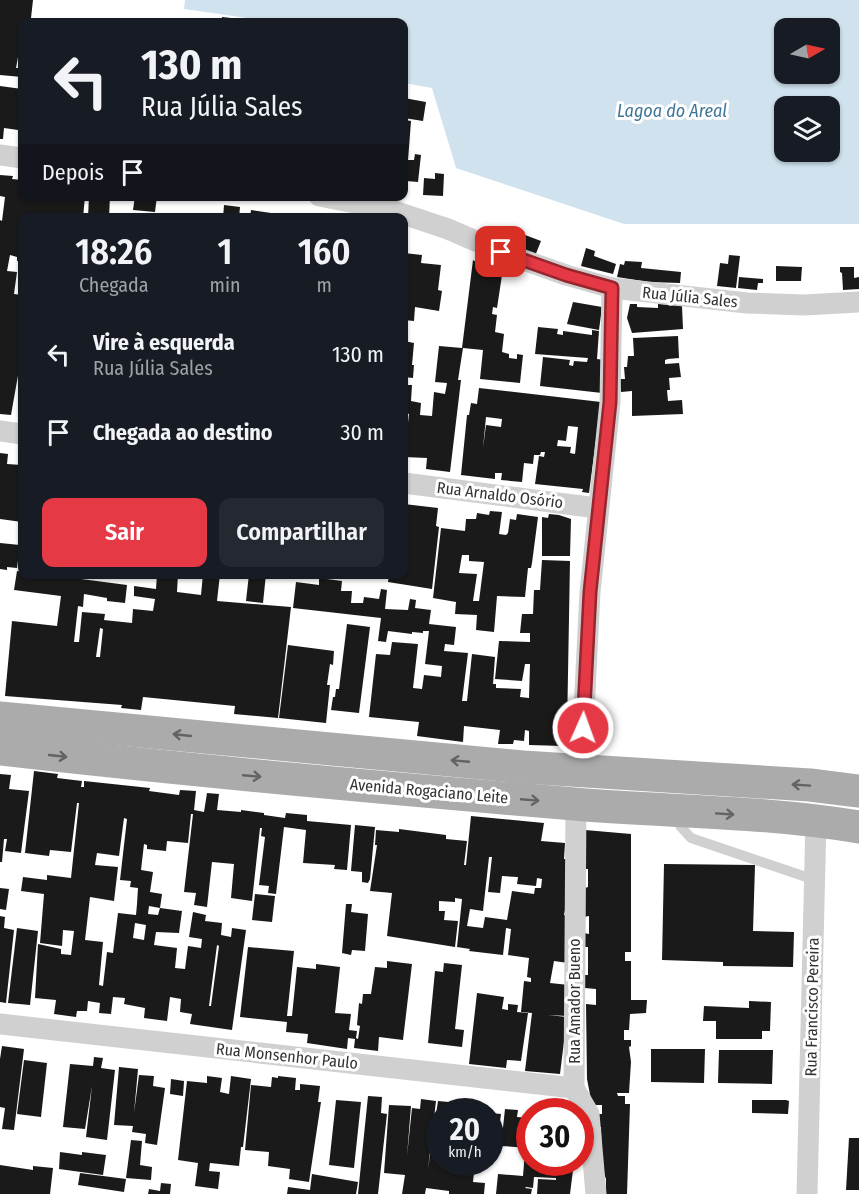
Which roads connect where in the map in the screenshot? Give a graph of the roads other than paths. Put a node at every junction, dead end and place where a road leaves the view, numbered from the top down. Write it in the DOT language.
graph roads {
  1 [pos="0,155"];
  2 [pos="18,157"];
  3 [pos="345,201"];
  4 [pos="400,213"];
  5 [pos="408,216"];
  6 [pos="612,288"];
  7 [pos="859,302"];
  8 [pos="0,431"];
  9 [pos="18,433"];
  10 [pos="408,484"];
  11 [pos="597,508"];
  12 [pos="0,718"];
  13 [pos="0,749"];
  14 [pos="581,771"];
  15 [pos="859,791"];
  16 [pos="576,804"];
  17 [pos="672,810"];
  18 [pos="816,820"];
  19 [pos="859,827"];
  20 [pos="815,880"];
  21 [pos="0,1024"];
  22 [pos="574,1088"];
  23 [pos="596,1194"];
  24 [pos="807,1194"];
  1 -- 2 [label="street"];
  3 -- 4 [label="street, Rua Júlia Sales"];
  5 -- 6 [label="street, Rua Júlia Sales"];
  6 -- 7 [label="street, Rua Júlia Sales"];
  6 -- 11 [label="street"];
  8 -- 9 [label="street"];
  10 -- 11 [label="street, Rua Arnaldo Osório"];
  11 -- 14 [label="street"];
  14 -- 12 [label="main road, Avenida Rogaciano Leite, one-way"];
  13 -- 16 [label="main road, Avenida Rogaciano Leite, one-way"];
  15 -- 14 [label="main road, Avenida Rogaciano Leite, one-way"];
  16 -- 17 [label="main road, Avenida Rogaciano Leite"];
  16 -- 22 [label="street, Rua Amador Bueno"];
  17 -- 18 [label="main road, Avenida Rogaciano Leite, one-way"];
  17 -- 20 [label="lane"];
  18 -- 19 [label="main road, Avenida Rogaciano Leite"];
  18 -- 20 [label="street, Rua Francisco Pereira"];
  20 -- 24 [label="street, Rua Francisco Pereira"];
  21 -- 22 [label="street, Rua Monsenhor Paulo"];
  22 -- 23 [label="street, Rua Amador Bueno"];
}
